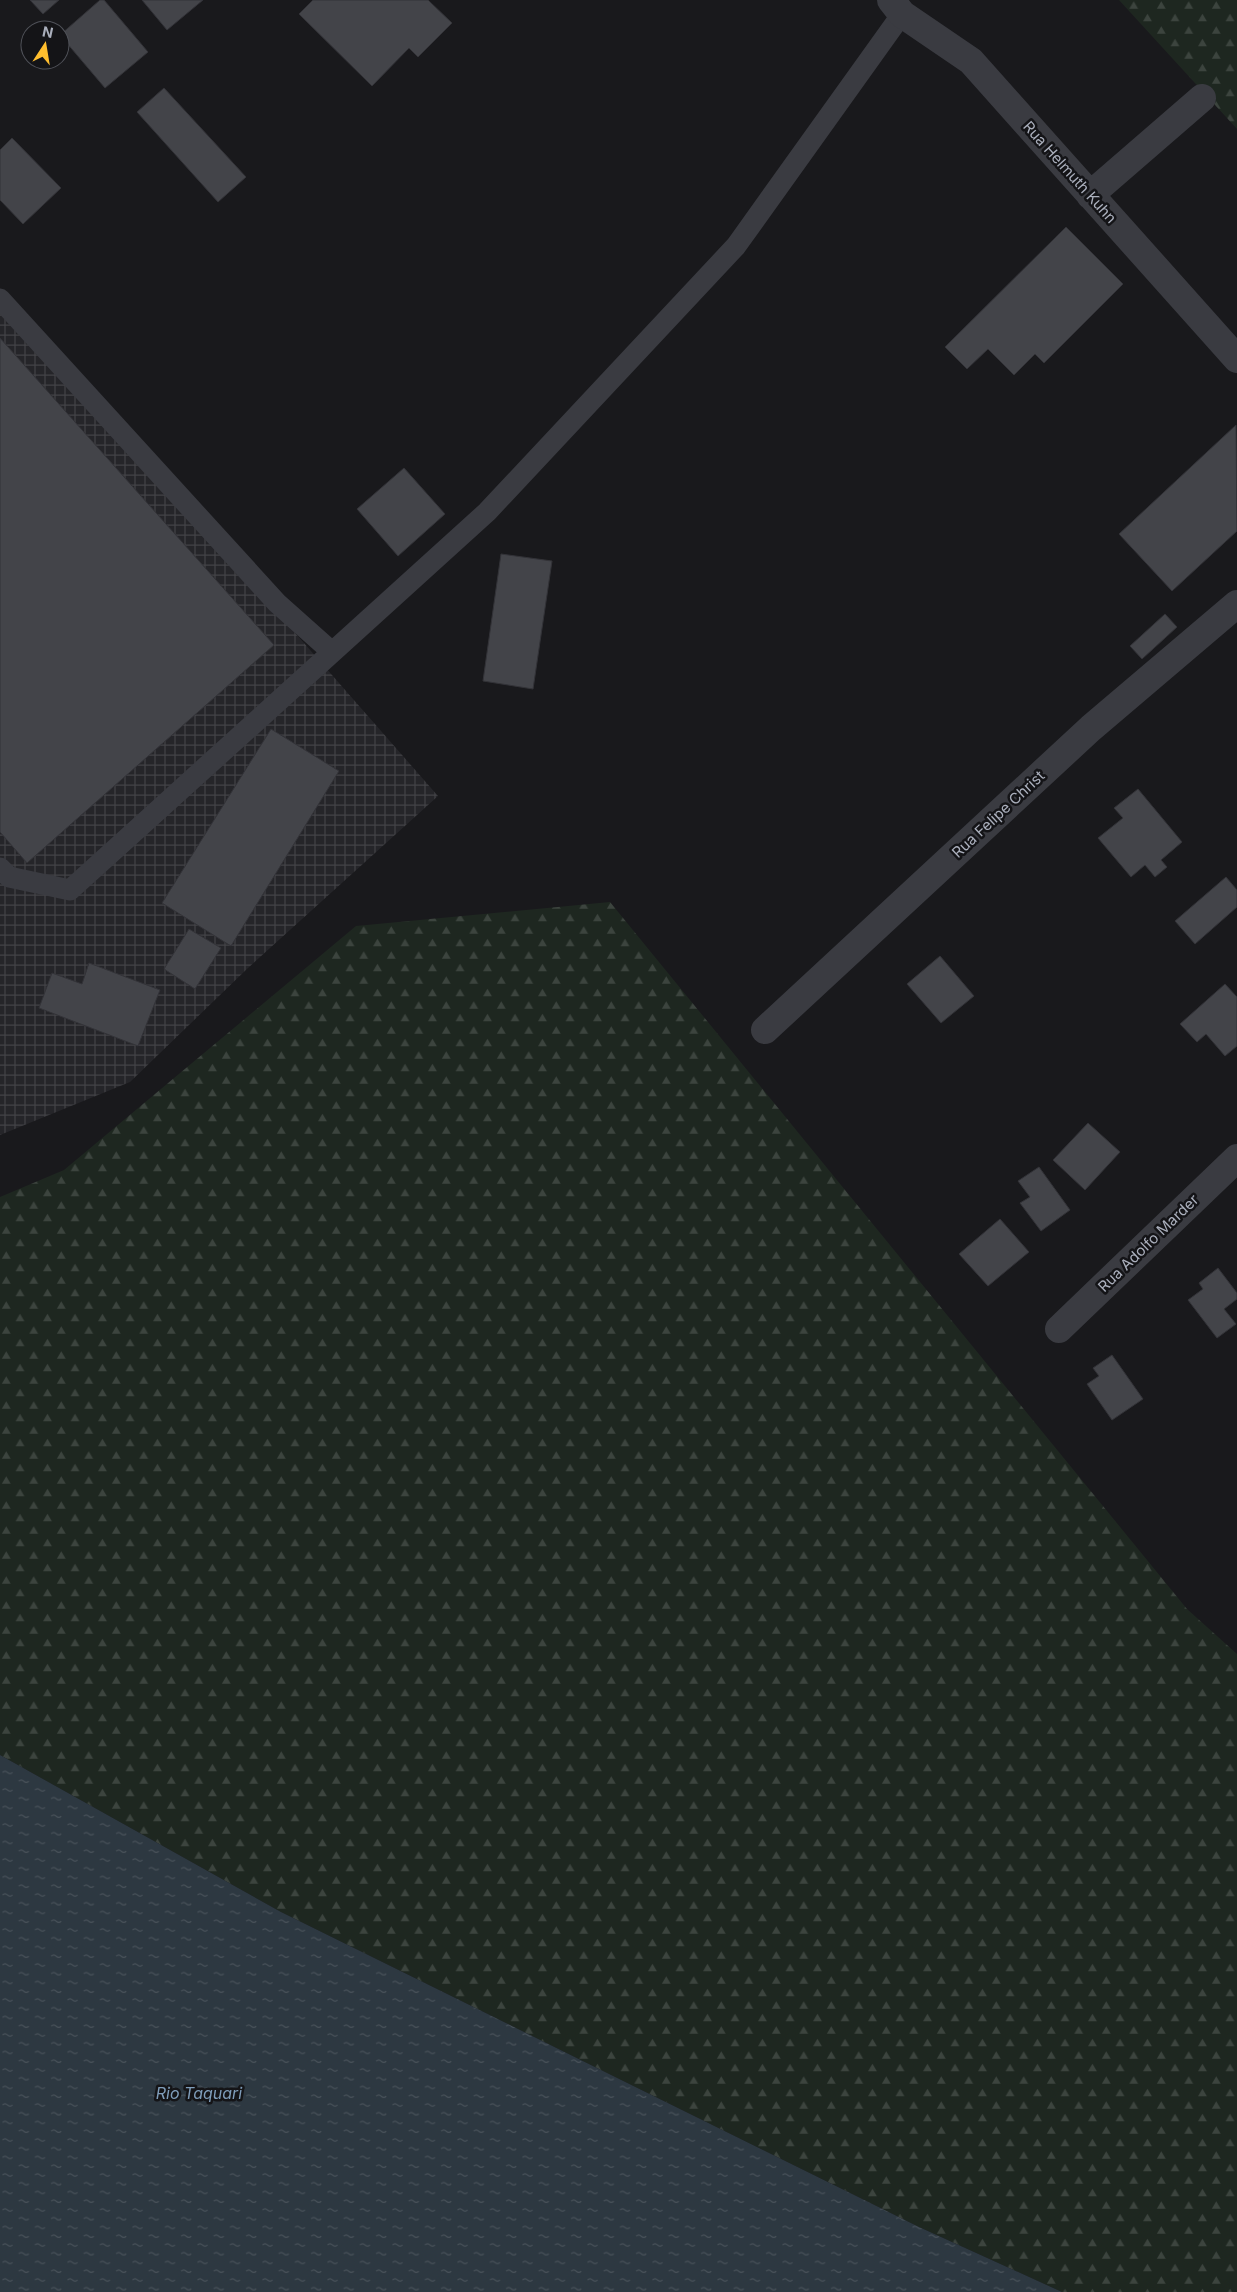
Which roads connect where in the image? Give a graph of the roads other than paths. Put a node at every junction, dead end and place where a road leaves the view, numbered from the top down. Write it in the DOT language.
graph roads {
  1 [pos="896,7"];
  2 [pos="1202,98"];
  3 [pos="1090,194"];
  4 [pos="0,300"];
  5 [pos="1237,359"];
  6 [pos="1237,604"];
  7 [pos="332,652"];
  8 [pos="0,868"];
  9 [pos="765,1030"];
  10 [pos="1237,1158"];
  11 [pos="1059,1329"];
  1 -- 3 [label="street, Rua Helmuth Kuhn"];
  1 -- 7 [label="lane"];
  2 -- 3 [label="street"];
  3 -- 5 [label="street, Rua Helmuth Kuhn"];
  4 -- 7 [label="lane"];
  6 -- 9 [label="street, Rua Felipe Christ"];
  7 -- 8 [label="lane"];
  10 -- 11 [label="street, Rua Adolfo Marder"];
}
